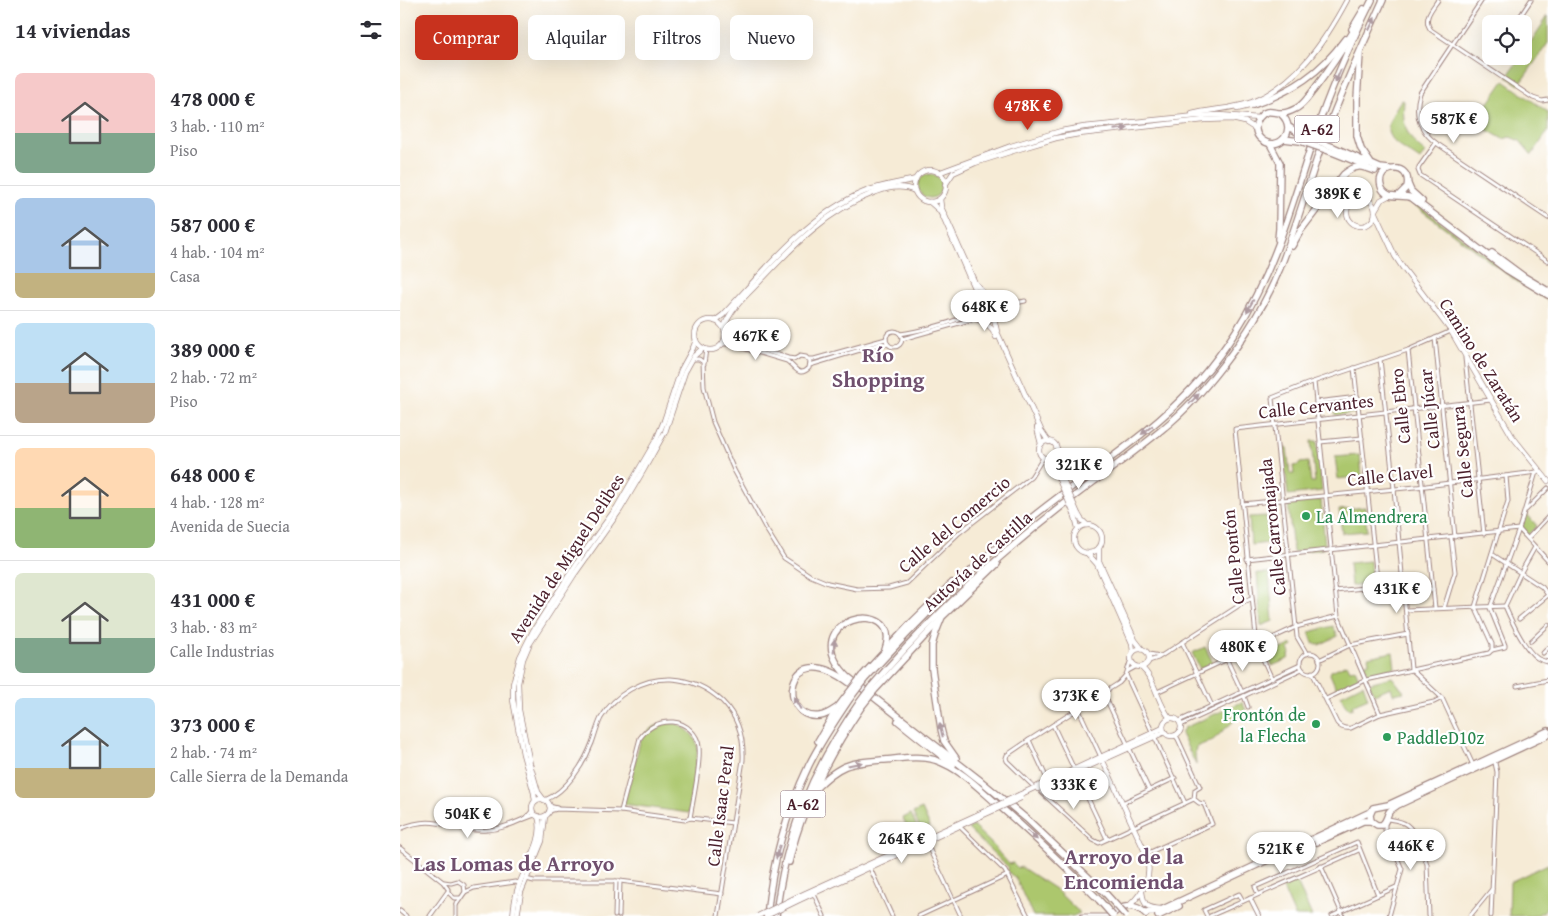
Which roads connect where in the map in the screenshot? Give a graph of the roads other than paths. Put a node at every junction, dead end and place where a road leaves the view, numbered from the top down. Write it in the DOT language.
graph roads {
  1 [pos="1347,0"];
  2 [pos="1368,0"];
  3 [pos="1372,0"];
  4 [pos="1383,0"];
  5 [pos="1438,0"];
  6 [pos="1482,0"];
  7 [pos="1531,0"];
  8 [pos="1364,9"];
  9 [pos="1521,15"];
  10 [pos="1453,44"];
  11 [pos="1360,49"];
  12 [pos="1486,66"];
  13 [pos="1548,100"];
  14 [pos="1253,105"];
  15 [pos="1281,114"];
  16 [pos="1182,116"];
  17 [pos="1196,116"];
  18 [pos="1259,118"];
  19 [pos="1289,128"];
  20 [pos="1256,129"];
  21 [pos="1301,138"];
  22 [pos="1284,139"];
  23 [pos="1436,143"];
  24 [pos="1270,144"];
  25 [pos="1332,150"];
  26 [pos="1370,162"];
  27 [pos="1389,170"];
  28 [pos="1375,171"];
  29 [pos="938,173"];
  30 [pos="916,179"];
  31 [pos="1381,180"];
  32 [pos="1408,184"];
  33 [pos="946,185"];
  34 [pos="1382,189"];
  35 [pos="915,191"];
  36 [pos="1390,195"];
  37 [pos="1399,195"];
  38 [pos="940,198"];
  39 [pos="1381,200"];
  40 [pos="930,202"];
  41 [pos="1371,202"];
  42 [pos="1375,212"];
  43 [pos="1548,218"];
  44 [pos="1370,223"];
  45 [pos="1381,226"];
  46 [pos="1548,261"];
  47 [pos="1271,264"];
  48 [pos="1279,270"];
  49 [pos="1548,291"];
  50 [pos="984,295"];
  51 [pos="1548,295"];
  52 [pos="975,298"];
  53 [pos="1025,301"];
  54 [pos="996,303"];
  55 [pos="1006,305"];
  56 [pos="970,309"];
  57 [pos="997,312"];
  58 [pos="994,318"];
  59 [pos="976,319"];
  60 [pos="715,320"];
  61 [pos="985,322"];
  62 [pos="724,328"];
  63 [pos="1451,331"];
  64 [pos="900,334"];
  65 [pos="725,337"];
  66 [pos="1435,338"];
  67 [pos="886,339"];
  68 [pos="902,339"];
  69 [pos="696,340"];
  70 [pos="722,344"];
  71 [pos="888,344"];
  72 [pos="705,349"];
  73 [pos="1408,350"];
  74 [pos="692,359"];
  75 [pos="795,359"];
  76 [pos="808,359"];
  77 [pos="1380,359"];
  78 [pos="793,365"];
  79 [pos="810,365"];
  80 [pos="1469,367"];
  81 [pos="1354,368"];
  82 [pos="704,370"];
  83 [pos="1314,382"];
  84 [pos="1358,397"];
  85 [pos="1491,400"];
  86 [pos="1316,402"];
  87 [pos="1470,402"];
  88 [pos="1442,405"];
  89 [pos="1415,409"];
  90 [pos="1386,412"];
  91 [pos="1360,415"];
  92 [pos="1318,419"];
  93 [pos="1275,424"];
  94 [pos="1235,429"];
  95 [pos="1362,438"];
  96 [pos="1049,442"];
  97 [pos="1320,442"];
  98 [pos="1041,444"];
  99 [pos="1055,456"];
  100 [pos="1046,459"];
  101 [pos="1538,472"];
  102 [pos="1060,476"];
  103 [pos="1506,476"];
  104 [pos="1478,480"];
  105 [pos="1548,481"];
  106 [pos="1450,483"];
  107 [pos="1423,486"];
  108 [pos="1548,488"];
  109 [pos="1394,489"];
  110 [pos="1368,491"];
  111 [pos="1326,495"];
  112 [pos="1283,500"];
  113 [pos="1064,504"];
  114 [pos="1242,504"];
  115 [pos="1525,511"];
  116 [pos="1077,515"];
  117 [pos="1548,516"];
  118 [pos="1087,525"];
  119 [pos="1078,528"];
  120 [pos="1519,529"];
  121 [pos="1499,532"];
  122 [pos="1011,534"];
  123 [pos="1484,534"];
  124 [pos="1453,537"];
  125 [pos="1528,538"];
  126 [pos="1428,539"];
  127 [pos="1399,543"];
  128 [pos="1374,546"];
  129 [pos="1535,547"];
  130 [pos="1099,548"];
  131 [pos="1332,550"];
  132 [pos="1087,553"];
  133 [pos="1492,554"];
  134 [pos="1289,555"];
  135 [pos="1247,559"];
  136 [pos="1548,559"];
  137 [pos="1507,563"];
  138 [pos="1520,572"];
  139 [pos="1378,588"];
  140 [pos="1433,589"];
  141 [pos="1335,590"];
  142 [pos="1404,592"];
  143 [pos="1548,595"];
  144 [pos="1251,599"];
  145 [pos="1475,606"];
  146 [pos="1492,606"];
  147 [pos="1505,606"];
  148 [pos="1435,608"];
  149 [pos="1444,608"];
  150 [pos="1406,610"];
  151 [pos="1338,616"];
  152 [pos="942,617"];
  153 [pos="1519,619"];
  154 [pos="1548,625"];
  155 [pos="1296,627"];
  156 [pos="1408,634"];
  157 [pos="1531,641"];
  158 [pos="1182,642"];
  159 [pos="1350,645"];
  160 [pos="1256,646"];
  161 [pos="1142,648"];
  162 [pos="1548,648"];
  163 [pos="885,650"];
  164 [pos="1492,650"];
  165 [pos="1133,652"];
  166 [pos="1305,653"];
  167 [pos="1544,653"];
  168 [pos="1149,654"];
  169 [pos="1161,656"];
  170 [pos="1319,658"];
  171 [pos="1132,659"];
  172 [pos="1228,660"];
  173 [pos="1148,662"];
  174 [pos="1548,662"];
  175 [pos="1300,665"];
  176 [pos="1139,666"];
  177 [pos="1302,669"];
  178 [pos="1411,669"];
  179 [pos="1147,672"];
  180 [pos="1127,673"];
  181 [pos="1314,673"];
  182 [pos="1197,674"];
  183 [pos="863,678"];
  184 [pos="1272,678"];
  185 [pos="1366,680"];
  186 [pos="1548,680"];
  187 [pos="1517,686"];
  188 [pos="873,689"];
  189 [pos="1103,692"];
  190 [pos="1156,692"];
  191 [pos="1243,694"];
  192 [pos="850,695"];
  193 [pos="1442,698"];
  194 [pos="1326,699"];
  195 [pos="860,705"];
  196 [pos="1212,706"];
  197 [pos="838,707"];
  198 [pos="1248,707"];
  199 [pos="1078,708"];
  200 [pos="1380,714"];
  201 [pos="1168,719"];
  202 [pos="1180,723"];
  203 [pos="1053,725"];
  204 [pos="1164,730"];
  205 [pos="1548,733"];
  206 [pos="1154,735"];
  207 [pos="1177,736"];
  208 [pos="1029,740"];
  209 [pos="1128,746"];
  210 [pos="1101,759"];
  211 [pos="1472,763"];
  212 [pos="1495,763"];
  213 [pos="1075,771"];
  214 [pos="1175,778"];
  215 [pos="969,780"];
  216 [pos="981,781"];
  217 [pos="1048,781"];
  218 [pos="1032,784"];
  219 [pos="815,788"];
  220 [pos="1149,790"];
  221 [pos="1041,792"];
  222 [pos="1020,797"];
  223 [pos="1194,799"];
  224 [pos="535,801"];
  225 [pos="1122,803"];
  226 [pos="1186,803"];
  227 [pos="547,804"];
  228 [pos="792,805"];
  229 [pos="1383,807"];
  230 [pos="621,810"];
  231 [pos="1370,812"];
  232 [pos="535,814"];
  233 [pos="545,816"];
  234 [pos="690,818"];
  235 [pos="1387,818"];
  236 [pos="733,823"];
  237 [pos="1374,823"];
  238 [pos="958,824"];
  239 [pos="1133,827"];
  240 [pos="400,829"];
  241 [pos="1385,830"];
  242 [pos="1107,840"];
  243 [pos="926,842"];
  244 [pos="400,848"];
  245 [pos="1360,850"];
  246 [pos="1146,854"];
  247 [pos="1320,866"];
  248 [pos="870,868"];
  249 [pos="1008,875"];
  250 [pos="526,879"];
  251 [pos="618,881"];
  252 [pos="443,882"];
  253 [pos="451,882"];
  254 [pos="520,883"];
  255 [pos="464,885"];
  256 [pos="1397,887"];
  257 [pos="474,888"];
  258 [pos="1492,889"];
  259 [pos="448,890"];
  260 [pos="1142,891"];
  261 [pos="465,892"];
  262 [pos="813,892"];
  263 [pos="722,894"];
  264 [pos="1258,894"];
  265 [pos="1378,895"];
  266 [pos="452,897"];
  267 [pos="1139,897"];
  268 [pos="460,898"];
  269 [pos="1250,898"];
  270 [pos="443,899"];
  271 [pos="798,899"];
  272 [pos="953,900"];
  273 [pos="1243,901"];
  274 [pos="456,905"];
  275 [pos="1129,906"];
  276 [pos="1163,909"];
  277 [pos="1173,909"];
  278 [pos="400,912"];
  279 [pos="1144,912"];
  280 [pos="1342,914"];
  281 [pos="406,916"];
  282 [pos="430,916"];
  283 [pos="456,916"];
  284 [pos="512,916"];
  285 [pos="517,916"];
  286 [pos="615,916"];
  287 [pos="619,916"];
  288 [pos="718,916"];
  289 [pos="758,916"];
  290 [pos="766,916"];
  291 [pos="778,916"];
  292 [pos="824,916"];
  293 [pos="892,916"];
  294 [pos="919,916"];
  295 [pos="961,916"];
  296 [pos="1028,916"];
  297 [pos="1082,916"];
  298 [pos="1090,916"];
  299 [pos="1099,916"];
  300 [pos="1112,916"];
  301 [pos="1126,916"];
  302 [pos="1158,916"];
  303 [pos="1167,916"];
  304 [pos="1209,916"];
  305 [pos="1259,916"];
  306 [pos="1332,916"];
  307 [pos="1389,916"];
  308 [pos="1429,916"];
  309 [pos="1470,916"];
  310 [pos="1491,916"];
  1 -- 16 [label="street"];
  2 -- 8 [label="highway"];
  3 -- 47 [label="highway, Autovía de Castilla / A-62, one-way"];
  11 -- 4 [label="highway, Autovía de Castilla / A-62, one-way"];
  5 -- 10 [label="street"];
  6 -- 10 [label="street"];
  7 -- 9 [label="street"];
  8 -- 14 [label="highway"];
  8 -- 15 [label="highway"];
  10 -- 12 [label="street"];
  10 -- 23 [label="street"];
  11 -- 26 [label="highway"];
  11 -- 48 [label="highway, Autovía de Castilla / A-62"];
  12 -- 13 [label="street"];
  14 -- 17 [label="street"];
  15 -- 18 [label="highway"];
  15 -- 19 [label="highway"];
  16 -- 17 [label="street"];
  16 -- 29 [label="street"];
  17 -- 18 [label="street"];
  18 -- 20 [label="highway"];
  19 -- 21 [label="highway"];
  19 -- 22 [label="highway"];
  20 -- 24 [label="highway"];
  33 -- 20 [label="street, one-way"];
  21 -- 22 [label="highway"];
  21 -- 25 [label="highway, bridge"];
  22 -- 24 [label="highway"];
  23 -- 43 [label="street"];
  23 -- 46 [label="street"];
  24 -- 47 [label="highway"];
  25 -- 26 [label="highway"];
  25 -- 28 [label="highway"];
  26 -- 27 [label="highway"];
  27 -- 31 [label="highway"];
  27 -- 32 [label="highway"];
  28 -- 31 [label="highway"];
  28 -- 48 [label="highway"];
  29 -- 30 [label="street"];
  29 -- 33 [label="street"];
  30 -- 35 [label="street"];
  30 -- 60 [label="street"];
  31 -- 34 [label="highway"];
  32 -- 37 [label="highway"];
  32 -- 49 [label="highway"];
  33 -- 38 [label="street"];
  34 -- 36 [label="highway"];
  34 -- 39 [label="street"];
  35 -- 40 [label="street"];
  35 -- 62 [label="street"];
  36 -- 37 [label="highway"];
  36 -- 39 [label="street"];
  37 -- 51 [label="highway"];
  38 -- 40 [label="street"];
  38 -- 50 [label="street"];
  39 -- 41 [label="street"];
  39 -- 42 [label="street"];
  40 -- 52 [label="street"];
  41 -- 42 [label="street"];
  41 -- 44 [label="street"];
  42 -- 44 [label="street"];
  42 -- 45 [label="street, Camino de Zaratán"];
  44 -- 45 [label="street"];
  45 -- 63 [label="street, Camino de Zaratán"];
  47 -- 122 [label="highway, Autovía de Castilla / A-62, one-way"];
  113 -- 48 [label="highway, Autovía de Castilla / A-62, one-way"];
  50 -- 52 [label="street"];
  50 -- 54 [label="street"];
  52 -- 56 [label="street"];
  53 -- 55 [label="street"];
  54 -- 55 [label="street"];
  54 -- 57 [label="street"];
  55 -- 57 [label="street"];
  56 -- 59 [label="street"];
  56 -- 64 [label="street"];
  57 -- 58 [label="street"];
  58 -- 61 [label="street"];
  58 -- 96 [label="street"];
  59 -- 61 [label="street"];
  59 -- 68 [label="street"];
  60 -- 62 [label="street"];
  60 -- 69 [label="street"];
  61 -- 98 [label="street"];
  62 -- 65 [label="street"];
  63 -- 66 [label="street"];
  63 -- 80 [label="street, Camino de Zaratán"];
  64 -- 67 [label="street"];
  64 -- 68 [label="street"];
  65 -- 70 [label="street"];
  65 -- 75 [label="street"];
  66 -- 73 [label="street"];
  66 -- 88 [label="street, Calle Júcar"];
  67 -- 71 [label="street"];
  67 -- 76 [label="street"];
  68 -- 71 [label="street"];
  69 -- 72 [label="street"];
  69 -- 224 [label="street, Avenida de Miguel Delibes"];
  70 -- 72 [label="street"];
  70 -- 78 [label="street"];
  71 -- 79 [label="street"];
  72 -- 74 [label="street, Avenida de Miguel Delibes"];
  72 -- 82 [label="street, Calle del Comercio"];
  73 -- 77 [label="street"];
  73 -- 89 [label="street, Calle Ebro"];
  74 -- 82 [label="street"];
  74 -- 227 [label="street, Avenida de Miguel Delibes"];
  75 -- 76 [label="street"];
  75 -- 78 [label="street"];
  76 -- 79 [label="street"];
  77 -- 81 [label="street"];
  77 -- 90 [label="street"];
  78 -- 79 [label="street"];
  80 -- 85 [label="street, Camino de Zaratán"];
  80 -- 87 [label="street, Calle Segura"];
  81 -- 83 [label="street"];
  81 -- 84 [label="street"];
  82 -- 100 [label="street, Calle del Comercio"];
  83 -- 86 [label="street"];
  83 -- 93 [label="street, Calle Carromajada"];
  84 -- 86 [label="street"];
  84 -- 91 [label="street"];
  85 -- 87 [label="street, Calle Cervantes"];
  85 -- 101 [label="street, Camino de Zaratán"];
  86 -- 92 [label="street"];
  87 -- 88 [label="street, Calle Cervantes"];
  87 -- 104 [label="street, Calle Segura"];
  88 -- 89 [label="street, Calle Cervantes"];
  88 -- 106 [label="street, Calle Júcar"];
  89 -- 90 [label="street, Calle Cervantes"];
  89 -- 107 [label="street, Calle Ebro"];
  90 -- 91 [label="street, Calle Cervantes"];
  90 -- 109 [label="street"];
  91 -- 92 [label="street, Calle Cervantes"];
  91 -- 95 [label="street"];
  92 -- 93 [label="street, Calle Cervantes"];
  92 -- 97 [label="street"];
  93 -- 94 [label="street, Calle Cervantes"];
  93 -- 112 [label="street, Calle Carromajada"];
  94 -- 114 [label="street, Calle Pontón"];
  95 -- 97 [label="street"];
  95 -- 110 [label="street"];
  96 -- 98 [label="street"];
  96 -- 99 [label="street"];
  97 -- 111 [label="street"];
  98 -- 100 [label="street"];
  99 -- 100 [label="street"];
  99 -- 102 [label="street"];
  100 -- 102 [label="street"];
  101 -- 103 [label="street, Calle Clavel"];
  101 -- 105 [label="street, Camino de Zaratán"];
  101 -- 115 [label="street"];
  102 -- 116 [label="street, bridge"];
  103 -- 104 [label="street, Calle Clavel"];
  103 -- 121 [label="street"];
  104 -- 106 [label="street, Calle Clavel"];
  104 -- 123 [label="street, Calle Segura"];
  106 -- 107 [label="street, Calle Clavel"];
  106 -- 124 [label="street, Calle Júcar"];
  107 -- 109 [label="street, Calle Clavel"];
  107 -- 126 [label="street, Calle Ebro"];
  108 -- 115 [label="street"];
  109 -- 110 [label="street, Calle Clavel"];
  109 -- 127 [label="street"];
  110 -- 111 [label="street, Calle Clavel"];
  110 -- 128 [label="street"];
  111 -- 112 [label="street, Calle Clavel"];
  111 -- 131 [label="street"];
  112 -- 114 [label="street, Calle Clavel"];
  112 -- 134 [label="street, Calle Carromajada"];
  113 -- 152 [label="highway"];
  113 -- 188 [label="highway, Autovía de Castilla / A-62"];
  114 -- 135 [label="street, Calle Pontón"];
  115 -- 120 [label="street"];
  116 -- 118 [label="street"];
  116 -- 119 [label="street"];
  117 -- 125 [label="street"];
  118 -- 119 [label="street"];
  118 -- 130 [label="street"];
  119 -- 132 [label="street"];
  120 -- 121 [label="street"];
  120 -- 125 [label="street"];
  120 -- 137 [label="street"];
  121 -- 123 [label="street"];
  121 -- 133 [label="street"];
  122 -- 163 [label="highway"];
  122 -- 183 [label="highway, Autovía de Castilla / A-62"];
  123 -- 124 [label="street"];
  124 -- 126 [label="street"];
  124 -- 149 [label="street, Calle Júcar"];
  125 -- 129 [label="street"];
  126 -- 127 [label="street"];
  126 -- 140 [label="street, Calle Ebro"];
  127 -- 128 [label="street"];
  127 -- 142 [label="street"];
  128 -- 131 [label="street"];
  128 -- 139 [label="street"];
  129 -- 136 [label="street"];
  129 -- 138 [label="street"];
  130 -- 132 [label="street"];
  130 -- 161 [label="street"];
  131 -- 134 [label="street"];
  131 -- 141 [label="street"];
  132 -- 165 [label="street"];
  133 -- 137 [label="street"];
  133 -- 145 [label="street"];
  134 -- 135 [label="street"];
  134 -- 155 [label="street, Calle Carromajada"];
  135 -- 144 [label="street, Calle Pontón"];
  137 -- 138 [label="street"];
  137 -- 146 [label="street"];
  138 -- 143 [label="street"];
  138 -- 147 [label="street"];
  139 -- 141 [label="street"];
  139 -- 142 [label="street"];
  140 -- 142 [label="street"];
  140 -- 148 [label="street, Calle Ebro"];
  141 -- 151 [label="street"];
  142 -- 150 [label="street"];
  143 -- 153 [label="street"];
  144 -- 158 [label="street"];
  144 -- 160 [label="street, Calle Pontón"];
  145 -- 146 [label="street"];
  145 -- 149 [label="street"];
  145 -- 164 [label="street"];
  146 -- 147 [label="street"];
  146 -- 164 [label="street"];
  147 -- 174 [label="street"];
  148 -- 149 [label="street"];
  148 -- 150 [label="street"];
  150 -- 156 [label="street"];
  151 -- 155 [label="street"];
  151 -- 159 [label="street"];
  152 -- 188 [label="highway"];
  216 -- 152 [label="highway, one-way"];
  154 -- 157 [label="street"];
  155 -- 160 [label="street"];
  155 -- 166 [label="street, Calle Carromajada"];
  156 -- 159 [label="street"];
  156 -- 178 [label="street"];
  158 -- 169 [label="street"];
  158 -- 182 [label="street"];
  159 -- 170 [label="street"];
  159 -- 185 [label="street"];
  160 -- 172 [label="street"];
  160 -- 184 [label="street, Calle Pontón"];
  161 -- 165 [label="street"];
  161 -- 168 [label="street"];
  162 -- 167 [label="street"];
  163 -- 183 [label="highway"];
  216 -- 163 [label="highway, one-way"];
  164 -- 178 [label="street"];
  165 -- 171 [label="street"];
  166 -- 170 [label="street"];
  166 -- 175 [label="street"];
  168 -- 169 [label="street"];
  168 -- 173 [label="street"];
  169 -- 173 [label="street"];
  170 -- 181 [label="street"];
  171 -- 176 [label="street"];
  171 -- 180 [label="street"];
  172 -- 182 [label="street"];
  172 -- 191 [label="street"];
  173 -- 176 [label="street"];
  173 -- 179 [label="street"];
  175 -- 177 [label="street"];
  175 -- 184 [label="street"];
  176 -- 179 [label="street"];
  176 -- 180 [label="street"];
  177 -- 181 [label="street"];
  177 -- 191 [label="street"];
  178 -- 185 [label="street"];
  178 -- 193 [label="street"];
  179 -- 190 [label="street"];
  180 -- 189 [label="street"];
  180 -- 206 [label="street"];
  181 -- 194 [label="street"];
  182 -- 190 [label="street"];
  182 -- 196 [label="street"];
  183 -- 192 [label="highway, Autovía de Castilla / A-62, bridge"];
  184 -- 191 [label="street"];
  185 -- 194 [label="street"];
  185 -- 200 [label="street"];
  186 -- 187 [label="street"];
  188 -- 195 [label="highway, Autovía de Castilla / A-62, bridge"];
  189 -- 199 [label="street"];
  189 -- 209 [label="street"];
  190 -- 201 [label="street"];
  191 -- 196 [label="street"];
  191 -- 198 [label="street"];
  191 -- 202 [label="street"];
  192 -- 197 [label="highway"];
  192 -- 228 [label="highway, Autovía de Castilla / A-62"];
  193 -- 200 [label="street"];
  193 -- 211 [label="street"];
  194 -- 200 [label="street"];
  195 -- 219 [label="highway"];
  195 -- 291 [label="highway, Autovía de Castilla / A-62"];
  196 -- 202 [label="street"];
  197 -- 215 [label="highway, one-way"];
  197 -- 228 [label="highway"];
  199 -- 203 [label="street"];
  199 -- 210 [label="street"];
  201 -- 202 [label="street"];
  201 -- 204 [label="street"];
  202 -- 207 [label="street"];
  203 -- 208 [label="street"];
  203 -- 213 [label="street"];
  204 -- 206 [label="street"];
  204 -- 207 [label="street"];
  205 -- 229 [label="highway"];
  205 -- 235 [label="highway"];
  206 -- 209 [label="street"];
  206 -- 214 [label="street"];
  207 -- 223 [label="street"];
  208 -- 217 [label="street"];
  208 -- 218 [label="street"];
  209 -- 210 [label="street"];
  209 -- 220 [label="street"];
  210 -- 213 [label="street"];
  210 -- 225 [label="street"];
  212 -- 258 [label="street"];
  213 -- 217 [label="street"];
  213 -- 222 [label="street"];
  213 -- 242 [label="street"];
  214 -- 220 [label="street"];
  214 -- 226 [label="street"];
  219 -- 215 [label="highway, one-way"];
  215 -- 300 [label="highway, one-way, bridge"];
  216 -- 301 [label="highway, bridge"];
  217 -- 222 [label="street"];
  219 -- 291 [label="highway"];
  220 -- 225 [label="street"];
  221 -- 242 [label="street"];
  222 -- 238 [label="street, bridge"];
  223 -- 226 [label="street"];
  223 -- 246 [label="street"];
  224 -- 227 [label="street"];
  224 -- 232 [label="street"];
  225 -- 239 [label="street"];
  226 -- 239 [label="street"];
  227 -- 230 [label="street"];
  227 -- 233 [label="street"];
  227 -- 236 [label="street, Calle Isaac Peral"];
  228 -- 290 [label="highway, Autovía de Castilla / A-62, one-way"];
  229 -- 231 [label="highway"];
  229 -- 235 [label="highway"];
  230 -- 234 [label="street"];
  230 -- 234 [label="street"];
  231 -- 237 [label="highway"];
  231 -- 276 [label="highway"];
  232 -- 233 [label="street"];
  232 -- 240 [label="street"];
  232 -- 254 [label="street"];
  233 -- 250 [label="street"];
  234 -- 236 [label="street"];
  235 -- 237 [label="highway"];
  235 -- 241 [label="street"];
  235 -- 308 [label="street"];
  236 -- 263 [label="street, Calle Isaac Peral"];
  237 -- 241 [label="street"];
  237 -- 277 [label="highway"];
  238 -- 243 [label="street"];
  238 -- 249 [label="street"];
  238 -- 262 [label="street"];
  239 -- 242 [label="street"];
  239 -- 246 [label="street"];
  241 -- 256 [label="street"];
  243 -- 248 [label="street"];
  243 -- 272 [label="street"];
  244 -- 252 [label="street"];
  245 -- 247 [label="street"];
  245 -- 264 [label="street"];
  245 -- 265 [label="street"];
  246 -- 260 [label="street"];
  247 -- 264 [label="street"];
  247 -- 280 [label="street"];
  248 -- 262 [label="street"];
  248 -- 293 [label="street"];
  249 -- 272 [label="street"];
  249 -- 296 [label="street"];
  250 -- 251 [label="street"];
  250 -- 285 [label="street"];
  251 -- 263 [label="street"];
  251 -- 286 [label="street"];
  251 -- 287 [label="street"];
  252 -- 253 [label="street"];
  252 -- 259 [label="street"];
  253 -- 255 [label="street"];
  253 -- 259 [label="street"];
  254 -- 257 [label="street"];
  254 -- 284 [label="street"];
  255 -- 257 [label="street"];
  255 -- 261 [label="street"];
  256 -- 265 [label="street"];
  256 -- 307 [label="street"];
  257 -- 261 [label="street"];
  258 -- 309 [label="street"];
  258 -- 310 [label="street"];
  259 -- 266 [label="street"];
  259 -- 270 [label="street"];
  260 -- 267 [label="street"];
  260 -- 276 [label="street"];
  261 -- 268 [label="street"];
  262 -- 271 [label="street"];
  262 -- 292 [label="street"];
  263 -- 288 [label="street, Calle Isaac Peral"];
  264 -- 269 [label="street"];
  265 -- 280 [label="street"];
  266 -- 268 [label="street"];
  266 -- 270 [label="street"];
  266 -- 274 [label="street"];
  267 -- 275 [label="street"];
  267 -- 279 [label="street"];
  268 -- 274 [label="street"];
  269 -- 273 [label="street"];
  269 -- 305 [label="street"];
  270 -- 282 [label="street"];
  271 -- 289 [label="street, bridge"];
  271 -- 290 [label="street, bridge"];
  272 -- 294 [label="street"];
  272 -- 295 [label="street"];
  273 -- 304 [label="street"];
  273 -- 304 [label="street"];
  274 -- 283 [label="street"];
  275 -- 279 [label="highway"];
  275 -- 300 [label="highway"];
  276 -- 279 [label="highway"];
  277 -- 302 [label="highway"];
  277 -- 303 [label="highway"];
  278 -- 281 [label="street"];
  280 -- 306 [label="street"];
  297 -- 298 [label="street"];
  298 -- 299 [label="street"];
  299 -- 300 [label="street"];
}
